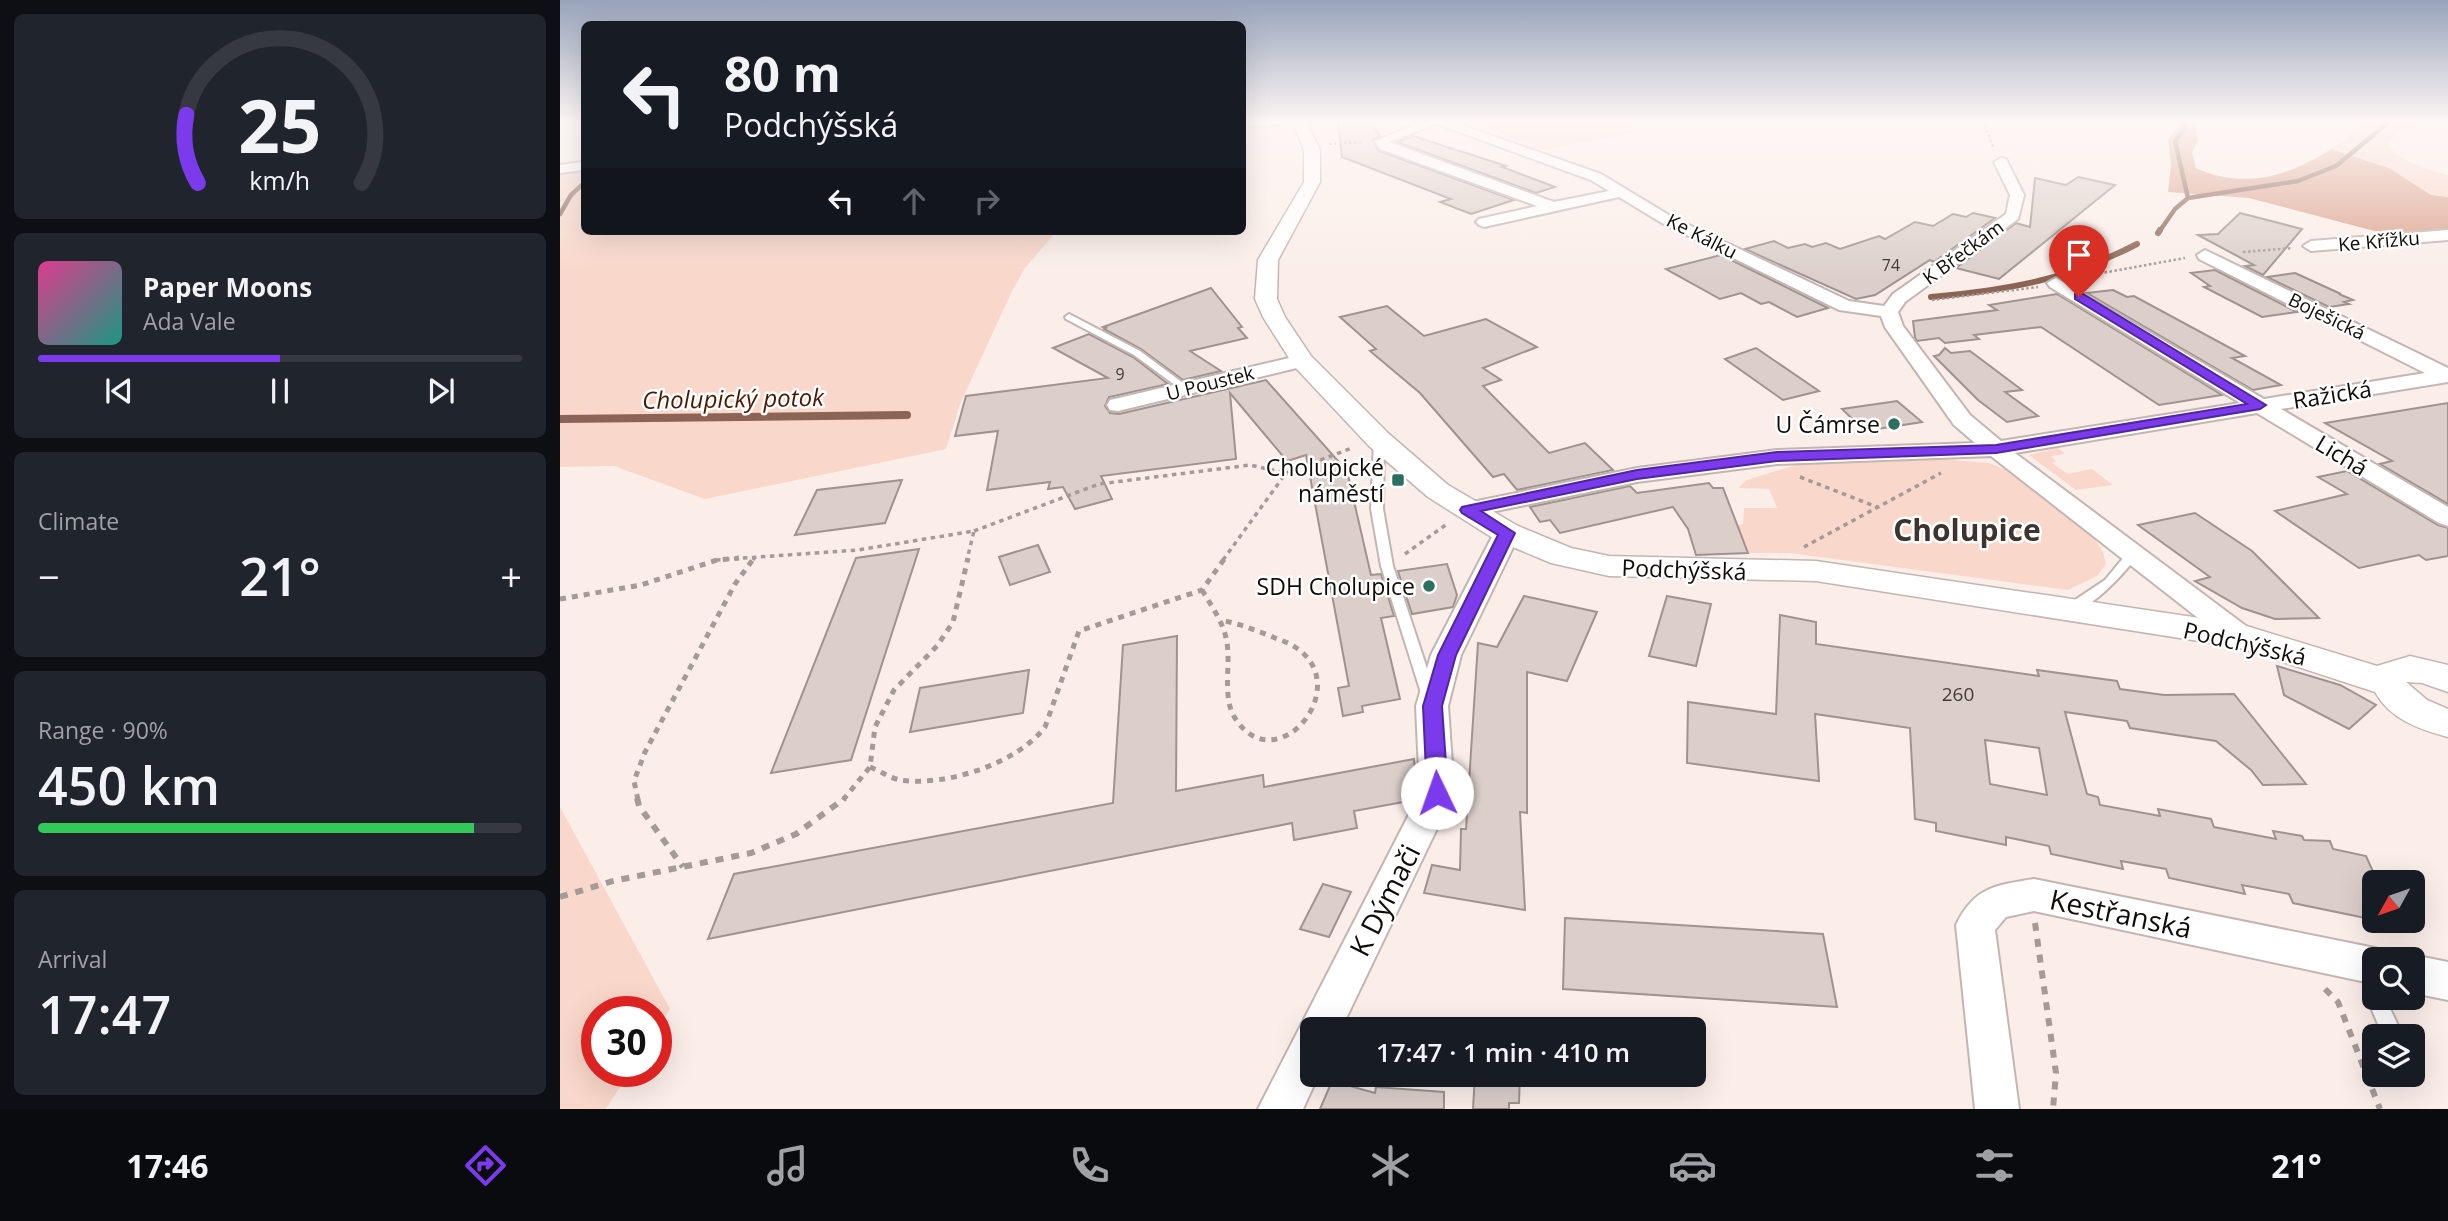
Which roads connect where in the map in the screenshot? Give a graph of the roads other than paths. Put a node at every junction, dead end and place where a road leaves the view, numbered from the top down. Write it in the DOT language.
graph roads {
  1 [pos="1310,173"];
  2 [pos="1459,173"];
  3 [pos="1584,173"];
  4 [pos="2006,173"];
  5 [pos="1623,192"];
  6 [pos="1553,207"];
  7 [pos="1484,222"];
  8 [pos="2448,235"];
  9 [pos="2311,246"];
  10 [pos="2206,255"];
  11 [pos="2056,283"];
  12 [pos="1894,305"];
  13 [pos="1069,317"];
  14 [pos="1302,361"];
  15 [pos="2447,375"];
  16 [pos="1186,389"];
  17 [pos="1118,405"];
  18 [pos="2260,405"];
  19 [pos="1379,440"];
  20 [pos="1996,449"];
  21 [pos="1468,510"];
  22 [pos="2448,518"];
  23 [pos="1507,533"];
  24 [pos="2133,554"];
  25 [pos="2068,610"];
  26 [pos="2240,636"];
  27 [pos="2448,680"];
  28 [pos="2388,683"];
  29 [pos="1432,706"];
  30 [pos="2448,723"];
  31 [pos="2425,976"];
  32 [pos="2362,978"];
  33 [pos="2448,981"];
  34 [pos="1325,1017"];
  35 [pos="1300,1068"];
  36 [pos="1280,1109"];
  37 [pos="1997,1109"];
  1 -- 14 [label="street, Podchýšská"];
  2 -- 6 [label="street"];
  3 -- 5 [label="street, Ke Kálku"];
  4 -- 12 [label="street, K Břečkám"];
  5 -- 6 [label="street"];
  5 -- 12 [label="street, Ke Kálku"];
  6 -- 7 [label="street"];
  8 -- 9 [label="street, Ke Křížku"];
  10 -- 15 [label="street, Boješická"];
  11 -- 18 [label="street, Lichá"];
  12 -- 20 [label="street"];
  13 -- 16 [label="lane"];
  14 -- 16 [label="street, U Poustek"];
  14 -- 19 [label="street, Podchýšská"];
  15 -- 18 [label="street, Ražická"];
  16 -- 17 [label="street, U Poustek"];
  18 -- 20 [label="street, Ražická"];
  18 -- 22 [label="street, Lichá"];
  19 -- 21 [label="street, Podchýšská"];
  19 -- 29 [label="lane"];
  20 -- 21 [label="street, Ražická"];
  20 -- 24 [label="street"];
  21 -- 23 [label="street, Podchýšská"];
  23 -- 25 [label="street, Podchýšská"];
  23 -- 29 [label="street, K Dýmači"];
  24 -- 25 [label="lane"];
  24 -- 26 [label="street"];
  25 -- 26 [label="street, Podchýšská"];
  26 -- 28 [label="street, Podchýšská"];
  27 -- 28 [label="street"];
  28 -- 30 [label="street, Podchýšská"];
  29 -- 34 [label="street, K Dýmači"];
  31 -- 33 [label="street"];
  32 -- 37 [label="street, Kestřanská"];
  35 -- 36 [label="street"];
}
